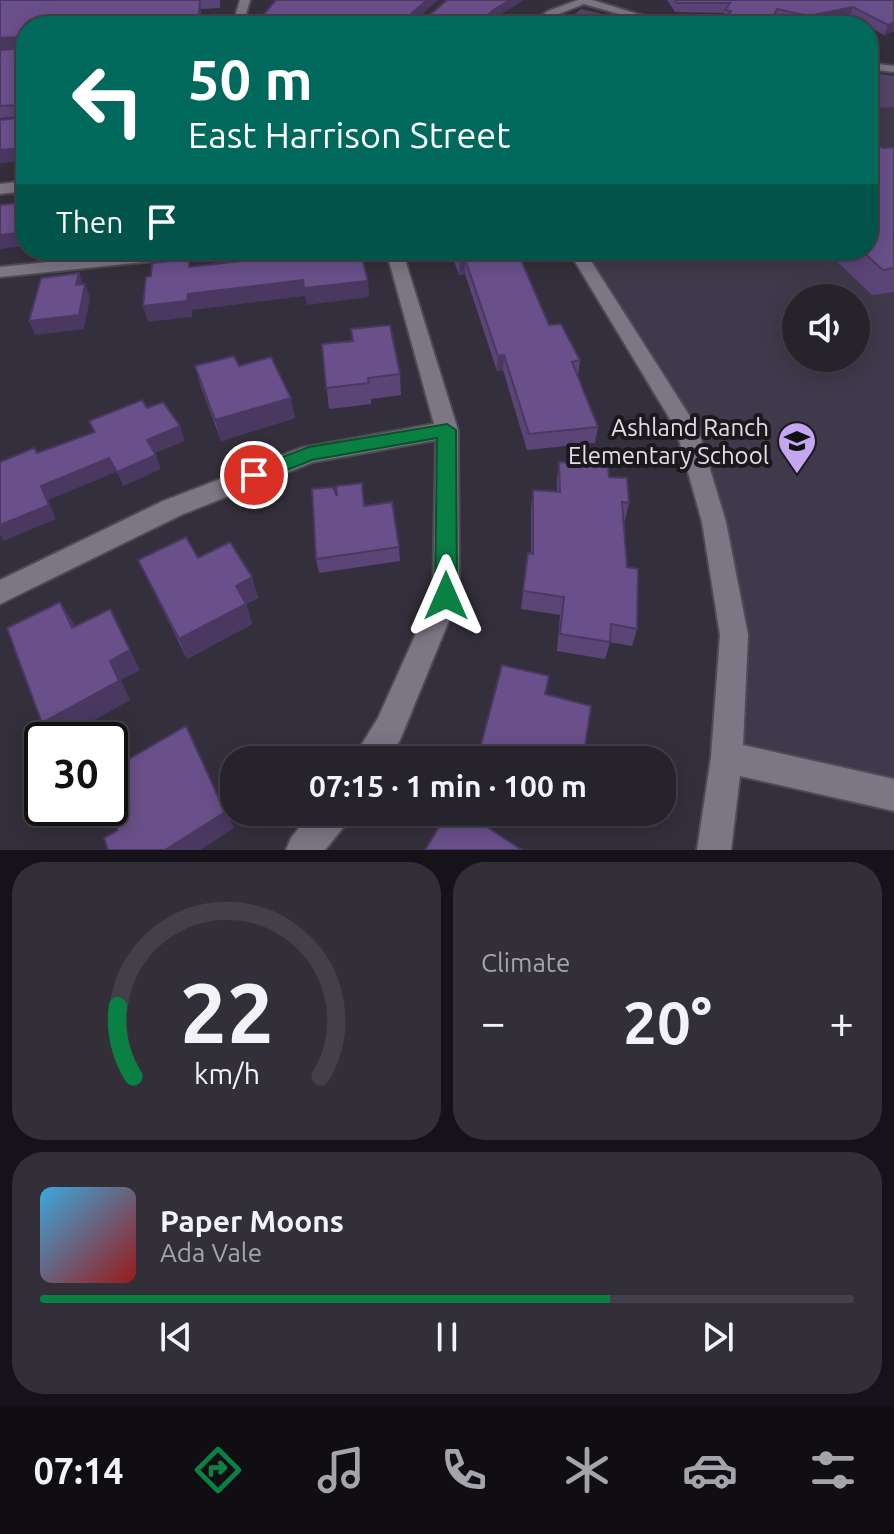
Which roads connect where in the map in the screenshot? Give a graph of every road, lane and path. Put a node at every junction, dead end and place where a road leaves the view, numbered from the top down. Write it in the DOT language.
graph roads {
  1 [pos="585,1"];
  2 [pos="547,16"];
  3 [pos="637,16"];
  4 [pos="115,260"];
  5 [pos="397,260"];
  6 [pos="582,260"];
  7 [pos="0,272"];
  8 [pos="447,430"];
  9 [pos="0,593"];
  10 [pos="377,746"];
  11 [pos="727,757"];
  12 [pos="894,795"];
  13 [pos="714,850"];
  1 -- 2 [label="street"];
  1 -- 3 [label="street"];
  4 -- 7 [label="street"];
  5 -- 8 [label="street"];
  6 -- 11 [label="street"];
  8 -- 9 [label="street"];
  8 -- 10 [label="street"];
  11 -- 12 [label="street"];
  11 -- 13 [label="street"];
}
